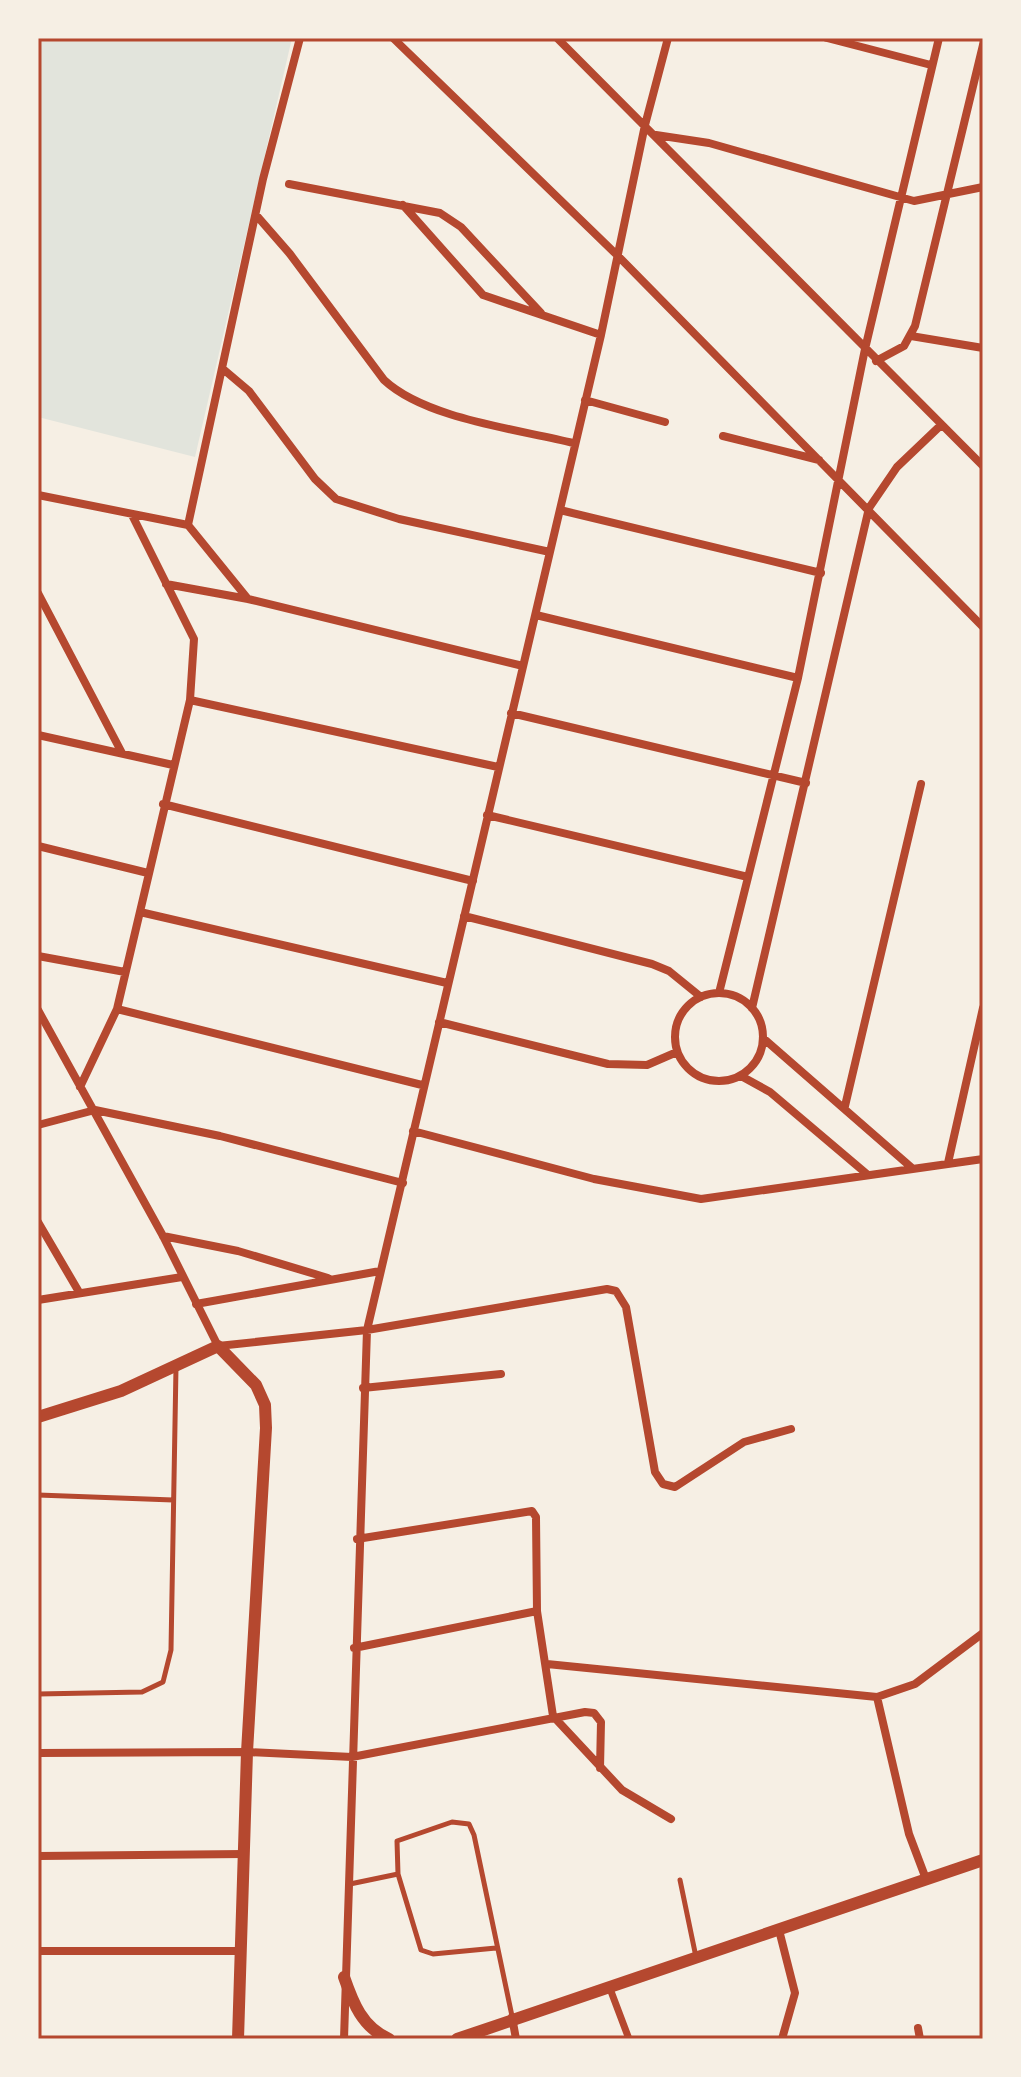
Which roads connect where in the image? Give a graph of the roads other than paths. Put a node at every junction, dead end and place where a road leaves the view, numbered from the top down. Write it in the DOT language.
graph roads {
  1 [pos="300,38"];
  2 [pos="393,38"];
  3 [pos="557,38"];
  4 [pos="668,38"];
  5 [pos="827,38"];
  6 [pos="939,38"];
  7 [pos="983,45"];
  8 [pos="931,65"];
  9 [pos="645,125"];
  10 [pos="655,135"];
  11 [pos="289,184"];
  12 [pos="983,187"];
  13 [pos="948,194"];
  14 [pos="902,199"];
  15 [pos="403,205"];
  16 [pos="256,215"];
  17 [pos="617,255"];
  18 [pos="541,313"];
  19 [pos="601,335"];
  20 [pos="911,336"];
  21 [pos="983,348"];
  22 [pos="865,349"];
  23 [pos="876,361"];
  24 [pos="223,369"];
  25 [pos="585,400"];
  26 [pos="665,422"];
  27 [pos="940,426"];
  28 [pos="723,436"];
  29 [pos="573,443"];
  30 [pos="821,461"];
  31 [pos="983,466"];
  32 [pos="840,481"];
  33 [pos="38,495"];
  34 [pos="869,508"];
  35 [pos="560,510"];
  36 [pos="132,515"];
  37 [pos="188,525"];
  38 [pos="550,552"];
  39 [pos="821,573"];
  40 [pos="166,584"];
  41 [pos="38,593"];
  42 [pos="248,599"];
  43 [pos="536,615"];
  44 [pos="983,627"];
  45 [pos="523,666"];
  46 [pos="798,678"];
  47 [pos="190,700"];
  48 [pos="511,713"];
  49 [pos="38,735"];
  50 [pos="122,753"];
  51 [pos="173,765"];
  52 [pos="498,767"];
  53 [pos="774,776"];
  54 [pos="806,783"];
  55 [pos="921,784"];
  56 [pos="163,804"];
  57 [pos="487,815"];
  58 [pos="38,846"];
  59 [pos="148,873"];
  60 [pos="748,877"];
  61 [pos="473,881"];
  62 [pos="140,912"];
  63 [pos="464,916"];
  64 [pos="38,956"];
  65 [pos="125,972"];
  66 [pos="447,983"];
  67 [pos="719,993"];
  68 [pos="701,997"];
  69 [pos="752,1008"];
  70 [pos="983,1008"];
  71 [pos="117,1009"];
  72 [pos="38,1010"];
  73 [pos="41,1022"];
  74 [pos="439,1022"];
  75 [pos="763,1038"];
  76 [pos="677,1052"];
  77 [pos="741,1076"];
  78 [pos="422,1085"];
  79 [pos="80,1087"];
  80 [pos="845,1106"];
  81 [pos="95,1110"];
  82 [pos="38,1125"];
  83 [pos="413,1131"];
  84 [pos="983,1159"];
  85 [pos="948,1163"];
  86 [pos="912,1168"];
  87 [pos="868,1175"];
  88 [pos="403,1183"];
  89 [pos="38,1222"];
  90 [pos="163,1236"];
  91 [pos="380,1271"];
  92 [pos="182,1277"];
  93 [pos="329,1279"];
  94 [pos="79,1292"];
  95 [pos="38,1300"];
  96 [pos="196,1304"];
  97 [pos="367,1330"];
  98 [pos="218,1346"];
  99 [pos="176,1366"];
  100 [pos="501,1374"];
  101 [pos="363,1388"];
  102 [pos="38,1417"];
  103 [pos="791,1429"];
  104 [pos="38,1495"];
  105 [pos="173,1500"];
  106 [pos="357,1539"];
  107 [pos="537,1611"];
  108 [pos="983,1633"];
  109 [pos="354,1648"];
  110 [pos="547,1664"];
  111 [pos="38,1694"];
  112 [pos="877,1697"];
  113 [pos="553,1716"];
  114 [pos="247,1752"];
  115 [pos="38,1753"];
  116 [pos="352,1757"];
  117 [pos="600,1768"];
  118 [pos="671,1819"];
  119 [pos="244,1854"];
  120 [pos="38,1856"];
  121 [pos="983,1860"];
  122 [pos="398,1874"];
  123 [pos="926,1879"];
  124 [pos="680,1880"];
  125 [pos="349,1884"];
  126 [pos="779,1930"];
  127 [pos="496,1948"];
  128 [pos="38,1951"];
  129 [pos="240,1951"];
  130 [pos="696,1957"];
  131 [pos="344,1977"];
  132 [pos="609,1986"];
  133 [pos="512,2017"];
  134 [pos="918,2028"];
  135 [pos="238,2039"];
  136 [pos="344,2039"];
  137 [pos="389,2039"];
  138 [pos="457,2039"];
  139 [pos="516,2039"];
  140 [pos="629,2039"];
  141 [pos="782,2039"];
  142 [pos="920,2039"];
  1 -- 16 [label="street"];
  2 -- 17 [label="street"];
  3 -- 9 [label="street"];
  4 -- 9 [label="street"];
  5 -- 8 [label="street"];
  6 -- 8 [label="street"];
  7 -- 13 [label="street"];
  8 -- 14 [label="street"];
  9 -- 10 [label="street"];
  9 -- 17 [label="street"];
  10 -- 14 [label="street"];
  10 -- 22 [label="street"];
  11 -- 15 [label="street"];
  12 -- 13 [label="street"];
  13 -- 14 [label="street"];
  13 -- 20 [label="street"];
  14 -- 22 [label="street"];
  15 -- 18 [label="street"];
  15 -- 18 [label="street"];
  16 -- 24 [label="street"];
  16 -- 29 [label="street"];
  17 -- 19 [label="street"];
  17 -- 30 [label="street"];
  18 -- 19 [label="street"];
  19 -- 25 [label="street"];
  20 -- 21 [label="street"];
  20 -- 23 [label="street"];
  22 -- 23 [label="street"];
  22 -- 32 [label="street"];
  23 -- 27 [label="street"];
  24 -- 37 [label="street"];
  24 -- 38 [label="street"];
  25 -- 26 [label="street"];
  25 -- 29 [label="street"];
  27 -- 31 [label="street"];
  27 -- 34 [label="street"];
  28 -- 30 [label="street"];
  29 -- 35 [label="street"];
  30 -- 32 [label="street"];
  32 -- 34 [label="street"];
  32 -- 39 [label="street"];
  33 -- 36 [label="street"];
  34 -- 44 [label="street"];
  34 -- 54 [label="street"];
  35 -- 38 [label="street"];
  35 -- 39 [label="street"];
  36 -- 37 [label="street"];
  36 -- 40 [label="street"];
  37 -- 42 [label="street"];
  38 -- 43 [label="street"];
  39 -- 46 [label="street"];
  40 -- 42 [label="street"];
  40 -- 47 [label="street"];
  41 -- 50 [label="street"];
  42 -- 45 [label="street"];
  43 -- 45 [label="street"];
  43 -- 46 [label="street"];
  45 -- 48 [label="street"];
  46 -- 53 [label="street"];
  47 -- 51 [label="street"];
  47 -- 52 [label="street"];
  48 -- 52 [label="street"];
  48 -- 53 [label="street"];
  49 -- 50 [label="street"];
  50 -- 51 [label="street"];
  51 -- 56 [label="street"];
  52 -- 57 [label="street"];
  53 -- 54 [label="street"];
  53 -- 60 [label="street"];
  54 -- 69 [label="street"];
  55 -- 80 [label="street"];
  56 -- 59 [label="street"];
  56 -- 61 [label="street"];
  57 -- 60 [label="street"];
  57 -- 61 [label="street"];
  58 -- 59 [label="street"];
  59 -- 62 [label="street"];
  60 -- 67 [label="street"];
  61 -- 63 [label="street"];
  62 -- 65 [label="street"];
  62 -- 66 [label="street"];
  63 -- 66 [label="street"];
  63 -- 68 [label="street"];
  64 -- 65 [label="street"];
  65 -- 71 [label="street"];
  66 -- 74 [label="street"];
  67 -- 68 [label="street"];
  67 -- 69 [label="street"];
  68 -- 76 [label="street"];
  69 -- 75 [label="street"];
  70 -- 85 [label="street"];
  71 -- 78 [label="street"];
  71 -- 79 [label="street"];
  72 -- 73 [label="street"];
  73 -- 79 [label="street"];
  74 -- 76 [label="street"];
  74 -- 78 [label="street"];
  75 -- 77 [label="street"];
  75 -- 80 [label="street"];
  76 -- 77 [label="street"];
  77 -- 87 [label="street"];
  78 -- 83 [label="street"];
  79 -- 81 [label="street"];
  80 -- 86 [label="street"];
  81 -- 82 [label="street"];
  81 -- 88 [label="street"];
  81 -- 90 [label="street"];
  83 -- 87 [label="street"];
  83 -- 88 [label="street"];
  84 -- 85 [label="street"];
  85 -- 86 [label="street"];
  86 -- 87 [label="street"];
  88 -- 91 [label="street"];
  89 -- 94 [label="street"];
  90 -- 92 [label="street"];
  90 -- 93 [label="street"];
  91 -- 93 [label="street"];
  91 -- 97 [label="street"];
  92 -- 94 [label="street"];
  92 -- 96 [label="street"];
  93 -- 96 [label="street"];
  94 -- 95 [label="street"];
  96 -- 98 [label="street"];
  97 -- 98 [label="street"];
  97 -- 101 [label="street"];
  97 -- 103 [label="street"];
  98 -- 99 [label="street"];
  98 -- 114 [label="street"];
  99 -- 102 [label="street"];
  99 -- 105 [label="lane"];
  100 -- 101 [label="street"];
  101 -- 106 [label="street"];
  104 -- 105 [label="lane"];
  105 -- 111 [label="lane"];
  106 -- 107 [label="street"];
  106 -- 109 [label="street"];
  107 -- 109 [label="street"];
  107 -- 110 [label="street"];
  108 -- 112 [label="street"];
  109 -- 116 [label="street"];
  110 -- 112 [label="street"];
  110 -- 113 [label="street"];
  112 -- 123 [label="street"];
  113 -- 116 [label="street"];
  113 -- 117 [label="street"];
  113 -- 117 [label="street"];
  114 -- 115 [label="street"];
  114 -- 116 [label="street"];
  114 -- 119 [label="street"];
  116 -- 125 [label="street"];
  117 -- 118 [label="street"];
  119 -- 120 [label="street"];
  119 -- 129 [label="street"];
  121 -- 123 [label="street"];
  122 -- 125 [label="lane"];
  122 -- 127 [label="lane"];
  122 -- 127 [label="lane"];
  123 -- 126 [label="street"];
  124 -- 130 [label="lane"];
  125 -- 131 [label="street"];
  126 -- 130 [label="street"];
  126 -- 141 [label="street"];
  127 -- 133 [label="lane"];
  128 -- 129 [label="street"];
  129 -- 135 [label="street"];
  130 -- 132 [label="street"];
  131 -- 136 [label="street"];
  131 -- 137 [label="street"];
  132 -- 133 [label="street"];
  132 -- 140 [label="street"];
  133 -- 138 [label="street"];
  133 -- 139 [label="street"];
  134 -- 142 [label="street"];
}
